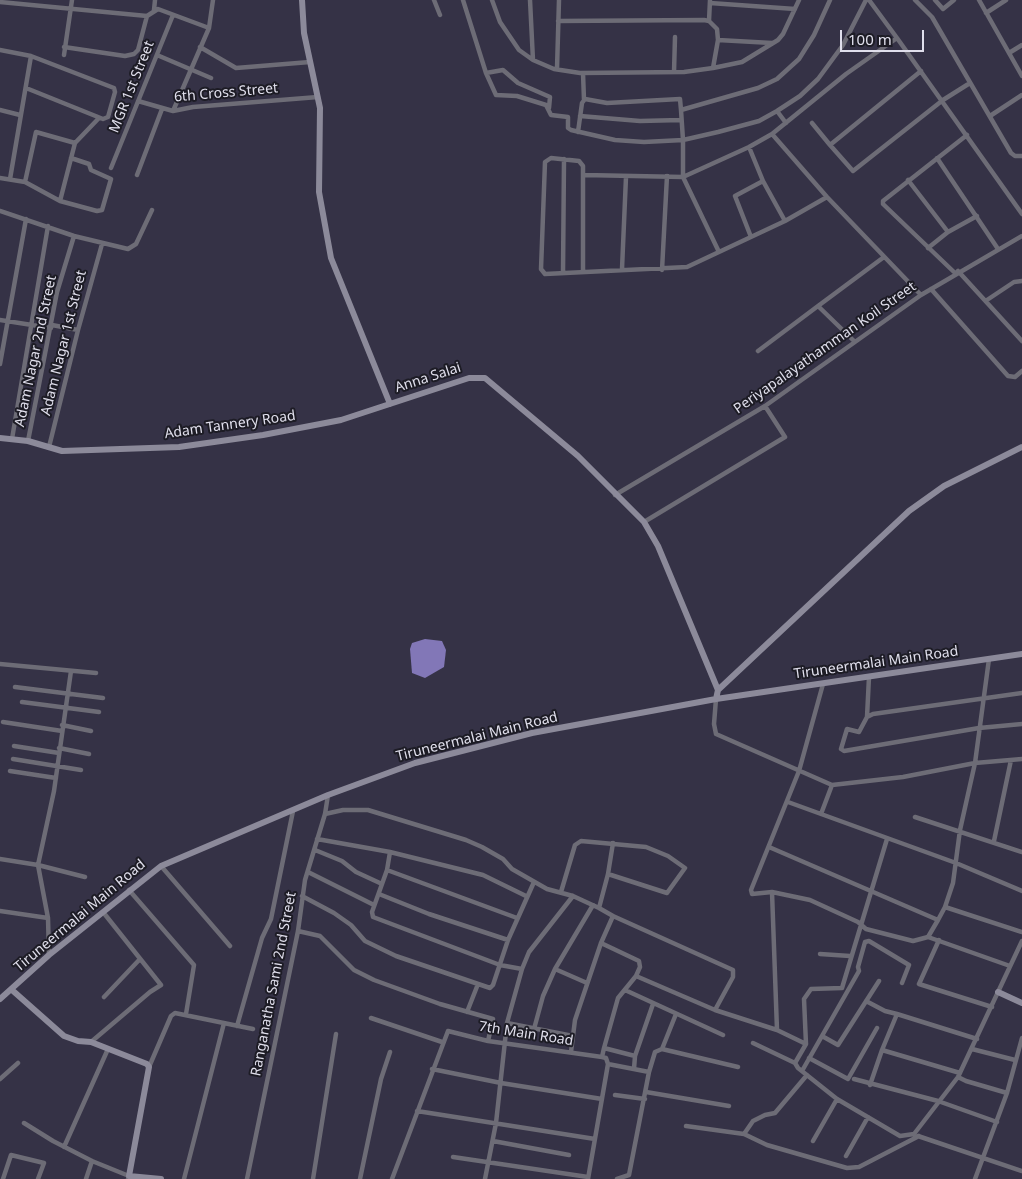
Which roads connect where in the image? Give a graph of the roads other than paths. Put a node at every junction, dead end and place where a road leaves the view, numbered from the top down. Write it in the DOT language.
graph roads {
  1 [pos="72,0"];
  2 [pos="154,0"];
  3 [pos="213,0"];
  4 [pos="302,0"];
  5 [pos="434,0"];
  6 [pos="463,0"];
  7 [pos="492,0"];
  8 [pos="530,0"];
  9 [pos="559,0"];
  10 [pos="799,0"];
  11 [pos="830,0"];
  12 [pos="868,0"];
  13 [pos="915,0"];
  14 [pos="935,0"];
  15 [pos="954,0"];
  16 [pos="979,0"];
  17 [pos="1006,0"];
  18 [pos="0,2"];
  19 [pos="710,2"];
  20 [pos="795,9"];
  21 [pos="70,10"];
  22 [pos="154,10"];
  23 [pos="986,13"];
  24 [pos="174,15"];
  25 [pos="440,15"];
  26 [pos="147,16"];
  27 [pos="558,21"];
  28 [pos="709,21"];
  29 [pos="209,28"];
  30 [pos="675,37"];
  31 [pos="897,38"];
  32 [pos="718,40"];
  33 [pos="774,43"];
  34 [pos="1022,45"];
  35 [pos="64,47"];
  36 [pos="200,48"];
  37 [pos="0,50"];
  38 [pos="1009,53"];
  39 [pos="64,55"];
  40 [pos="157,55"];
  41 [pos="30,56"];
  42 [pos="534,60"];
  43 [pos="310,62"];
  44 [pos="191,68"];
  45 [pos="713,68"];
  46 [pos="558,69"];
  47 [pos="921,71"];
  48 [pos="674,72"];
  49 [pos="486,73"];
  50 [pos="583,73"];
  51 [pos="1022,76"];
  52 [pos="211,78"];
  53 [pos="970,83"];
  54 [pos="26,88"];
  55 [pos="680,93"];
  56 [pos="1022,95"];
  57 [pos="318,96"];
  58 [pos="680,99"];
  59 [pos="584,100"];
  60 [pos="942,100"];
  61 [pos="138,101"];
  62 [pos="162,108"];
  63 [pos="549,108"];
  64 [pos="0,110"];
  65 [pos="680,110"];
  66 [pos="173,111"];
  67 [pos="777,111"];
  68 [pos="20,114"];
  69 [pos="580,116"];
  70 [pos="990,116"];
  71 [pos="99,118"];
  72 [pos="681,120"];
  73 [pos="786,123"];
  74 [pos="812,123"];
  75 [pos="578,132"];
  76 [pos="772,134"];
  77 [pos="967,136"];
  78 [pos="683,140"];
  79 [pos="75,143"];
  80 [pos="830,145"];
  81 [pos="749,147"];
  82 [pos="1022,156"];
  83 [pos="71,158"];
  84 [pos="936,158"];
  85 [pos="564,159"];
  86 [pos="111,168"];
  87 [pos="137,175"];
  88 [pos="584,175"];
  89 [pos="667,176"];
  90 [pos="626,177"];
  91 [pos="683,177"];
  92 [pos="0,178"];
  93 [pos="10,179"];
  94 [pos="908,180"];
  95 [pos="763,181"];
  96 [pos="25,182"];
  97 [pos="827,197"];
  98 [pos="60,201"];
  99 [pos="152,210"];
  100 [pos="0,211"];
  101 [pos="1022,214"];
  102 [pos="977,216"];
  103 [pos="26,219"];
  104 [pos="786,221"];
  105 [pos="48,226"];
  106 [pos="948,232"];
  107 [pos="74,236"];
  108 [pos="1022,236"];
  109 [pos="751,237"];
  110 [pos="102,244"];
  111 [pos="928,248"];
  112 [pos="998,249"];
  113 [pos="719,252"];
  114 [pos="884,257"];
  115 [pos="622,269"];
  116 [pos="662,270"];
  117 [pos="583,271"];
  118 [pos="956,272"];
  119 [pos="563,273"];
  120 [pos="1022,281"];
  121 [pos="931,289"];
  122 [pos="921,295"];
  123 [pos="987,300"];
  124 [pos="818,306"];
  125 [pos="0,320"];
  126 [pos="10,321"];
  127 [pos="30,324"];
  128 [pos="52,326"];
  129 [pos="78,330"];
  130 [pos="1022,341"];
  131 [pos="855,342"];
  132 [pos="758,351"];
  133 [pos="0,364"];
  134 [pos="1022,371"];
  135 [pos="390,404"];
  136 [pos="765,406"];
  137 [pos="0,438"];
  138 [pos="12,439"];
  139 [pos="28,441"];
  140 [pos="49,447"];
  141 [pos="1022,447"];
  142 [pos="616,495"];
  143 [pos="644,522"];
  144 [pos="1022,654"];
  145 [pos="989,659"];
  146 [pos="0,664"];
  147 [pos="70,670"];
  148 [pos="96,673"];
  149 [pos="869,677"];
  150 [pos="823,684"];
  151 [pos="15,687"];
  152 [pos="718,690"];
  153 [pos="67,693"];
  154 [pos="1022,693"];
  155 [pos="103,698"];
  156 [pos="984,698"];
  157 [pos="716,699"];
  158 [pos="22,702"];
  159 [pos="65,707"];
  160 [pos="99,712"];
  161 [pos="867,717"];
  162 [pos="3,722"];
  163 [pos="1022,724"];
  164 [pos="62,728"];
  165 [pos="979,728"];
  166 [pos="91,730"];
  167 [pos="14,746"];
  168 [pos="59,750"];
  169 [pos="89,754"];
  170 [pos="13,758"];
  171 [pos="1022,759"];
  172 [pos="1011,760"];
  173 [pos="975,763"];
  174 [pos="57,765"];
  175 [pos="80,770"];
  176 [pos="10,771"];
  177 [pos="799,771"];
  178 [pos="56,778"];
  179 [pos="832,784"];
  180 [pos="328,795"];
  181 [pos="788,802"];
  182 [pos="293,811"];
  183 [pos="325,814"];
  184 [pos="821,814"];
  185 [pos="915,816"];
  186 [pos="960,830"];
  187 [pos="317,839"];
  188 [pos="887,839"];
  189 [pos="994,841"];
  190 [pos="613,843"];
  191 [pos="769,847"];
  192 [pos="315,850"];
  193 [pos="390,852"];
  194 [pos="1022,852"];
  195 [pos="0,859"];
  196 [pos="956,863"];
  197 [pos="38,865"];
  198 [pos="161,866"];
  199 [pos="387,870"];
  200 [pos="308,872"];
  201 [pos="608,874"];
  202 [pos="85,877"];
  203 [pos="534,882"];
  204 [pos="382,884"];
  205 [pos="129,890"];
  206 [pos="871,891"];
  207 [pos="1022,891"];
  208 [pos="561,892"];
  209 [pos="772,892"];
  210 [pos="379,894"];
  211 [pos="302,896"];
  212 [pos="526,896"];
  213 [pos="573,896"];
  214 [pos="374,905"];
  215 [pos="593,905"];
  216 [pos="945,907"];
  217 [pos="599,908"];
  218 [pos="0,911"];
  219 [pos="103,912"];
  220 [pos="613,916"];
  221 [pos="48,918"];
  222 [pos="517,918"];
  223 [pos="938,920"];
  224 [pos="861,924"];
  225 [pos="298,931"];
  226 [pos="1022,932"];
  227 [pos="928,936"];
  228 [pos="508,940"];
  229 [pos="939,940"];
  230 [pos="1022,941"];
  231 [pos="601,943"];
  232 [pos="230,946"];
  233 [pos="820,954"];
  234 [pos="49,955"];
  235 [pos="850,956"];
  236 [pos="140,960"];
  237 [pos="500,965"];
  238 [pos="1010,966"];
  239 [pos="522,969"];
  240 [pos="555,969"];
  241 [pos="636,976"];
  242 [pos="879,981"];
  243 [pos="587,983"];
  244 [pos="902,983"];
  245 [pos="478,984"];
  246 [pos="12,990"];
  247 [pos="625,990"];
  248 [pos="998,992"];
  249 [pos="104,997"];
  250 [pos="0,999"];
  251 [pos="866,1002"];
  252 [pos="1022,1002"];
  253 [pos="653,1004"];
  254 [pos="992,1007"];
  255 [pos="715,1010"];
  256 [pos="467,1012"];
  257 [pos="186,1014"];
  258 [pos="676,1014"];
  259 [pos="897,1014"];
  260 [pos="371,1018"];
  261 [pos="224,1023"];
  262 [pos="508,1024"];
  263 [pos="237,1026"];
  264 [pos="877,1028"];
  265 [pos="253,1029"];
  266 [pos="534,1029"];
  267 [pos="777,1030"];
  268 [pos="336,1034"];
  269 [pos="723,1035"];
  270 [pos="573,1036"];
  271 [pos="822,1036"];
  272 [pos="1022,1038"];
  273 [pos="977,1039"];
  274 [pos="488,1041"];
  275 [pos="91,1042"];
  276 [pos="442,1042"];
  277 [pos="753,1043"];
  278 [pos="506,1044"];
  279 [pos="806,1044"];
  280 [pos="604,1048"];
  281 [pos="108,1049"];
  282 [pos="662,1049"];
  283 [pos="972,1049"];
  284 [pos="882,1050"];
  285 [pos="390,1052"];
  286 [pos="570,1052"];
  287 [pos="635,1056"];
  288 [pos="602,1057"];
  289 [pos="809,1058"];
  290 [pos="1015,1060"];
  291 [pos="795,1062"];
  292 [pos="18,1063"];
  293 [pos="608,1064"];
  294 [pos="149,1067"];
  295 [pos="738,1067"];
  296 [pos="432,1069"];
  297 [pos="634,1069"];
  298 [pos="802,1071"];
  299 [pos="649,1072"];
  300 [pos="807,1075"];
  301 [pos="959,1075"];
  302 [pos="0,1079"];
  303 [pos="854,1079"];
  304 [pos="501,1083"];
  305 [pos="870,1084"];
  306 [pos="646,1092"];
  307 [pos="1007,1093"];
  308 [pos="616,1095"];
  309 [pos="645,1098"];
  310 [pos="602,1099"];
  311 [pos="837,1099"];
  312 [pos="938,1101"];
  313 [pos="729,1106"];
  314 [pos="417,1111"];
  315 [pos="868,1117"];
  316 [pos="997,1122"];
  317 [pos="24,1123"];
  318 [pos="496,1123"];
  319 [pos="686,1126"];
  320 [pos="744,1134"];
  321 [pos="916,1135"];
  322 [pos="595,1139"];
  323 [pos="492,1141"];
  324 [pos="813,1141"];
  325 [pos="64,1147"];
  326 [pos="569,1155"];
  327 [pos="846,1156"];
  328 [pos="984,1156"];
  329 [pos="453,1157"];
  330 [pos="92,1161"];
  331 [pos="489,1162"];
  332 [pos="1022,1171"];
  333 [pos="129,1178"];
  334 [pos="588,1178"];
  335 [pos="3,1179"];
  336 [pos="38,1179"];
  337 [pos="86,1179"];
  338 [pos="162,1179"];
  339 [pos="184,1179"];
  340 [pos="248,1179"];
  341 [pos="313,1179"];
  342 [pos="360,1179"];
  343 [pos="392,1179"];
  344 [pos="485,1179"];
  345 [pos="617,1179"];
  346 [pos="975,1179"];
  1 -- 21 [label="street"];
  2 -- 22 [label="street"];
  3 -- 29 [label="street"];
  4 -- 43 [label="street, Anna Salai"];
  5 -- 25 [label="street"];
  6 -- 49 [label="street"];
  7 -- 42 [label="street"];
  8 -- 42 [label="street"];
  9 -- 27 [label="street"];
  10 -- 20 [label="street"];
  11 -- 65 [label="street"];
  12 -- 31 [label="street"];
  12 -- 67 [label="street"];
  13 -- 53 [label="street"];
  14 -- 15 [label="street"];
  16 -- 23 [label="street"];
  17 -- 23 [label="street"];
  18 -- 21 [label="street"];
  19 -- 20 [label="street"];
  19 -- 28 [label="street"];
  20 -- 33 [label="street"];
  21 -- 26 [label="street"];
  21 -- 35 [label="street"];
  22 -- 24 [label="street"];
  22 -- 26 [label="street"];
  23 -- 38 [label="street"];
  24 -- 29 [label="street"];
  24 -- 40 [label="street, MGR 1st Street"];
  26 -- 35 [label="street"];
  27 -- 28 [label="street"];
  27 -- 46 [label="street"];
  28 -- 32 [label="street"];
  29 -- 36 [label="street"];
  30 -- 48 [label="street"];
  31 -- 47 [label="street"];
  31 -- 73 [label="street"];
  32 -- 33 [label="street"];
  32 -- 45 [label="street"];
  33 -- 45 [label="street"];
  34 -- 38 [label="street"];
  35 -- 39 [label="street"];
  36 -- 43 [label="street"];
  36 -- 44 [label="street"];
  37 -- 41 [label="street"];
  38 -- 51 [label="street"];
  40 -- 44 [label="street"];
  40 -- 61 [label="street, MGR 1st Street"];
  41 -- 54 [label="street"];
  41 -- 71 [label="street"];
  42 -- 46 [label="street"];
  43 -- 57 [label="street, Anna Salai"];
  44 -- 52 [label="street"];
  44 -- 66 [label="street"];
  45 -- 48 [label="street"];
  46 -- 50 [label="street"];
  47 -- 60 [label="street"];
  47 -- 80 [label="street"];
  48 -- 50 [label="street"];
  49 -- 63 [label="street"];
  49 -- 63 [label="street"];
  50 -- 59 [label="street"];
  53 -- 60 [label="street"];
  53 -- 70 [label="street"];
  54 -- 68 [label="street"];
  54 -- 71 [label="street"];
  55 -- 58 [label="street"];
  56 -- 70 [label="street"];
  57 -- 66 [label="street, 6th Cross Street"];
  57 -- 135 [label="street, Anna Salai"];
  58 -- 59 [label="street"];
  58 -- 65 [label="street"];
  59 -- 69 [label="street"];
  60 -- 77 [label="street"];
  60 -- 80 [label="street"];
  61 -- 62 [label="street, 6th Cross Street"];
  61 -- 86 [label="street, MGR 1st Street"];
  62 -- 66 [label="street, 6th Cross Street"];
  62 -- 87 [label="street"];
  63 -- 75 [label="street"];
  64 -- 68 [label="street"];
  65 -- 72 [label="street"];
  67 -- 73 [label="street"];
  67 -- 78 [label="street"];
  68 -- 93 [label="street"];
  69 -- 72 [label="street"];
  69 -- 75 [label="street"];
  70 -- 82 [label="street"];
  71 -- 79 [label="street"];
  72 -- 78 [label="street"];
  73 -- 76 [label="street"];
  74 -- 80 [label="street"];
  75 -- 78 [label="street"];
  76 -- 81 [label="street"];
  76 -- 97 [label="street"];
  77 -- 84 [label="street"];
  77 -- 101 [label="street"];
  78 -- 91 [label="street"];
  79 -- 83 [label="street"];
  79 -- 96 [label="street"];
  81 -- 91 [label="street"];
  81 -- 95 [label="street"];
  83 -- 98 [label="street"];
  83 -- 98 [label="street"];
  84 -- 94 [label="street"];
  84 -- 102 [label="street"];
  85 -- 88 [label="street"];
  85 -- 119 [label="street"];
  85 -- 119 [label="street"];
  88 -- 90 [label="street"];
  88 -- 117 [label="street"];
  89 -- 90 [label="street"];
  89 -- 91 [label="street"];
  89 -- 116 [label="street"];
  90 -- 115 [label="street"];
  91 -- 113 [label="street"];
  92 -- 93 [label="street"];
  93 -- 96 [label="street"];
  94 -- 106 [label="street"];
  94 -- 111 [label="street"];
  95 -- 104 [label="street"];
  95 -- 109 [label="street"];
  96 -- 98 [label="street"];
  97 -- 104 [label="street"];
  97 -- 114 [label="street"];
  99 -- 110 [label="street"];
  100 -- 103 [label="street"];
  102 -- 106 [label="street"];
  102 -- 112 [label="street"];
  103 -- 105 [label="street"];
  103 -- 126 [label="street"];
  104 -- 109 [label="street"];
  105 -- 107 [label="street"];
  105 -- 127 [label="street"];
  106 -- 111 [label="street"];
  107 -- 110 [label="street"];
  107 -- 128 [label="street, Adam Nagar 2nd Street"];
  108 -- 112 [label="street, Periyapalayathamman Koil Street"];
  109 -- 113 [label="street"];
  110 -- 129 [label="street, Adam Nagar 1st Street"];
  111 -- 118 [label="street"];
  112 -- 118 [label="street, Periyapalayathamman Koil Street"];
  113 -- 116 [label="street"];
  114 -- 122 [label="street"];
  114 -- 124 [label="street"];
  115 -- 116 [label="street"];
  115 -- 117 [label="street"];
  117 -- 119 [label="street"];
  118 -- 121 [label="street, Periyapalayathamman Koil Street"];
  118 -- 123 [label="street"];
  120 -- 123 [label="street"];
  121 -- 122 [label="street, Periyapalayathamman Koil Street"];
  121 -- 134 [label="street"];
  122 -- 131 [label="street, Periyapalayathamman Koil Street"];
  123 -- 130 [label="street"];
  124 -- 131 [label="street"];
  124 -- 132 [label="street"];
  125 -- 126 [label="street"];
  126 -- 127 [label="street"];
  126 -- 133 [label="street"];
  127 -- 128 [label="street"];
  127 -- 138 [label="street"];
  128 -- 129 [label="street"];
  128 -- 139 [label="street, Adam Nagar 2nd Street"];
  129 -- 140 [label="street, Adam Nagar 1st Street"];
  131 -- 136 [label="street, Periyapalayathamman Koil Street"];
  135 -- 140 [label="street, Adam Tannery Road"];
  135 -- 142 [label="street, Anna Salai"];
  136 -- 142 [label="street, Periyapalayathamman Koil Street"];
  136 -- 143 [label="street"];
  137 -- 138 [label="street, Adam Tannery Road"];
  138 -- 139 [label="street, Adam Tannery Road"];
  139 -- 140 [label="street, Adam Tannery Road"];
  141 -- 152 [label="street"];
  142 -- 143 [label="street, Anna Salai"];
  143 -- 152 [label="street, Anna Salai"];
  144 -- 145 [label="street, Tiruneermalai Main Road"];
  145 -- 149 [label="street, Tiruneermalai Main Road"];
  145 -- 156 [label="street"];
  146 -- 147 [label="street"];
  147 -- 148 [label="street"];
  147 -- 153 [label="street"];
  149 -- 150 [label="street, Tiruneermalai Main Road"];
  149 -- 161 [label="street"];
  150 -- 157 [label="street, Tiruneermalai Main Road"];
  150 -- 177 [label="street"];
  151 -- 153 [label="street"];
  152 -- 157 [label="street"];
  153 -- 155 [label="street"];
  153 -- 159 [label="street"];
  154 -- 156 [label="street"];
  156 -- 161 [label="street"];
  156 -- 165 [label="street"];
  157 -- 177 [label="street"];
  157 -- 180 [label="street, Tiruneermalai Main Road"];
  158 -- 159 [label="street"];
  159 -- 160 [label="street"];
  159 -- 164 [label="street"];
  161 -- 165 [label="street"];
  162 -- 164 [label="street"];
  163 -- 165 [label="street"];
  164 -- 166 [label="street"];
  164 -- 168 [label="street"];
  165 -- 173 [label="street"];
  167 -- 168 [label="street"];
  168 -- 169 [label="street"];
  168 -- 174 [label="street"];
  170 -- 174 [label="street"];
  171 -- 172 [label="street"];
  172 -- 173 [label="street"];
  172 -- 189 [label="street"];
  173 -- 179 [label="street"];
  173 -- 186 [label="street"];
  174 -- 175 [label="street"];
  174 -- 178 [label="street"];
  176 -- 178 [label="street"];
  177 -- 179 [label="street"];
  177 -- 181 [label="street"];
  178 -- 197 [label="street"];
  179 -- 184 [label="street"];
  180 -- 182 [label="street, Tiruneermalai Main Road"];
  180 -- 183 [label="street, Ranganatha Sami 2nd Street"];
  181 -- 184 [label="street"];
  181 -- 191 [label="street"];
  182 -- 198 [label="street, Tiruneermalai Main Road"];
  182 -- 263 [label="street"];
  183 -- 187 [label="street, Ranganatha Sami 2nd Street"];
  183 -- 203 [label="street"];
  184 -- 188 [label="street"];
  185 -- 186 [label="street"];
  186 -- 189 [label="street"];
  186 -- 196 [label="street"];
  187 -- 192 [label="street, Ranganatha Sami 2nd Street"];
  187 -- 193 [label="street"];
  188 -- 196 [label="street"];
  188 -- 206 [label="street"];
  189 -- 194 [label="street"];
  190 -- 201 [label="street"];
  190 -- 201 [label="street"];
  190 -- 208 [label="street"];
  191 -- 206 [label="street"];
  191 -- 209 [label="street"];
  192 -- 200 [label="street, Ranganatha Sami 2nd Street"];
  192 -- 204 [label="street"];
  193 -- 199 [label="street"];
  193 -- 212 [label="street"];
  195 -- 197 [label="street"];
  196 -- 207 [label="street"];
  196 -- 216 [label="street"];
  197 -- 202 [label="street"];
  197 -- 221 [label="street"];
  198 -- 205 [label="street, Tiruneermalai Main Road"];
  198 -- 232 [label="street"];
  199 -- 204 [label="street"];
  199 -- 222 [label="street"];
  200 -- 211 [label="street, Ranganatha Sami 2nd Street"];
  200 -- 214 [label="street"];
  201 -- 217 [label="street"];
  203 -- 208 [label="street"];
  203 -- 212 [label="street"];
  204 -- 210 [label="street"];
  205 -- 219 [label="street, Tiruneermalai Main Road"];
  205 -- 257 [label="street"];
  206 -- 223 [label="street"];
  206 -- 224 [label="street"];
  208 -- 213 [label="street"];
  209 -- 224 [label="street"];
  209 -- 267 [label="street"];
  210 -- 214 [label="street"];
  210 -- 228 [label="street"];
  211 -- 225 [label="street, Ranganatha Sami 2nd Street"];
  211 -- 245 [label="street"];
  212 -- 222 [label="street"];
  213 -- 215 [label="street"];
  213 -- 239 [label="street"];
  214 -- 237 [label="street"];
  215 -- 217 [label="street"];
  215 -- 240 [label="street"];
  216 -- 223 [label="street"];
  216 -- 226 [label="street"];
  217 -- 220 [label="street"];
  218 -- 221 [label="street"];
  219 -- 234 [label="street, Tiruneermalai Main Road"];
  219 -- 236 [label="street"];
  220 -- 231 [label="street"];
  220 -- 255 [label="street"];
  221 -- 234 [label="street"];
  222 -- 228 [label="street"];
  223 -- 227 [label="street"];
  224 -- 227 [label="street"];
  224 -- 235 [label="street"];
  225 -- 256 [label="street"];
  225 -- 340 [label="street, Ranganatha Sami 2nd Street"];
  227 -- 229 [label="street"];
  228 -- 237 [label="street"];
  229 -- 238 [label="street"];
  229 -- 254 [label="street"];
  230 -- 238 [label="street"];
  231 -- 241 [label="street"];
  231 -- 243 [label="street"];
  233 -- 235 [label="street"];
  234 -- 246 [label="street, Tiruneermalai Main Road"];
  235 -- 279 [label="street"];
  236 -- 249 [label="street"];
  236 -- 275 [label="street"];
  237 -- 239 [label="street"];
  237 -- 245 [label="street"];
  238 -- 248 [label="street"];
  239 -- 262 [label="street"];
  240 -- 243 [label="street"];
  240 -- 266 [label="street"];
  241 -- 247 [label="street"];
  241 -- 255 [label="street"];
  242 -- 251 [label="street"];
  243 -- 270 [label="street"];
  244 -- 271 [label="street"];
  245 -- 256 [label="street"];
  246 -- 250 [label="street, Tiruneermalai Main Road"];
  246 -- 275 [label="street"];
  247 -- 253 [label="street"];
  247 -- 280 [label="street"];
  248 -- 252 [label="street"];
  248 -- 254 [label="street"];
  251 -- 259 [label="street"];
  251 -- 271 [label="street"];
  253 -- 258 [label="street"];
  253 -- 287 [label="street"];
  254 -- 273 [label="street"];
  255 -- 267 [label="street"];
  256 -- 274 [label="street"];
  257 -- 261 [label="street"];
  257 -- 294 [label="street"];
  258 -- 269 [label="street"];
  258 -- 282 [label="street"];
  259 -- 273 [label="street"];
  259 -- 284 [label="street"];
  260 -- 276 [label="street"];
  261 -- 263 [label="street"];
  261 -- 339 [label="street"];
  262 -- 266 [label="street"];
  262 -- 278 [label="street"];
  263 -- 265 [label="street"];
  264 -- 289 [label="street"];
  266 -- 270 [label="street"];
  267 -- 279 [label="street"];
  268 -- 341 [label="street"];
  270 -- 286 [label="street"];
  271 -- 289 [label="street"];
  272 -- 290 [label="street"];
  273 -- 283 [label="street"];
  274 -- 276 [label="street, 7th Main Road"];
  274 -- 278 [label="street, 7th Main Road"];
  275 -- 281 [label="street"];
  276 -- 296 [label="street"];
  277 -- 291 [label="street"];
  278 -- 286 [label="street, 7th Main Road"];
  278 -- 304 [label="street"];
  279 -- 291 [label="street"];
  280 -- 287 [label="street"];
  280 -- 288 [label="street"];
  281 -- 294 [label="street"];
  281 -- 325 [label="street"];
  282 -- 295 [label="street"];
  282 -- 299 [label="street"];
  283 -- 290 [label="street"];
  283 -- 301 [label="street"];
  284 -- 301 [label="street"];
  284 -- 305 [label="street"];
  285 -- 342 [label="street"];
  286 -- 288 [label="street, 7th Main Road"];
  287 -- 297 [label="street"];
  288 -- 293 [label="street"];
  289 -- 298 [label="street"];
  290 -- 307 [label="street"];
  291 -- 298 [label="street"];
  292 -- 302 [label="street"];
  293 -- 297 [label="street"];
  293 -- 310 [label="street"];
  294 -- 333 [label="street"];
  296 -- 304 [label="street"];
  296 -- 314 [label="street"];
  297 -- 299 [label="street"];
  298 -- 300 [label="street"];
  299 -- 306 [label="street"];
  300 -- 311 [label="street"];
  300 -- 320 [label="street"];
  301 -- 307 [label="street"];
  301 -- 312 [label="street"];
  303 -- 305 [label="street"];
  304 -- 310 [label="street"];
  304 -- 318 [label="street"];
  305 -- 312 [label="street"];
  306 -- 309 [label="street"];
  306 -- 313 [label="street"];
  307 -- 316 [label="street"];
  308 -- 309 [label="street"];
  309 -- 345 [label="street"];
  310 -- 322 [label="street"];
  311 -- 315 [label="street"];
  311 -- 324 [label="street"];
  312 -- 316 [label="street"];
  312 -- 321 [label="street"];
  314 -- 318 [label="street"];
  314 -- 343 [label="street"];
  315 -- 321 [label="street"];
  315 -- 327 [label="street"];
  316 -- 328 [label="street"];
  317 -- 325 [label="street"];
  318 -- 322 [label="street"];
  318 -- 323 [label="street"];
  319 -- 320 [label="street"];
  320 -- 321 [label="street"];
  321 -- 328 [label="street"];
  322 -- 334 [label="street"];
  323 -- 326 [label="street"];
  323 -- 331 [label="street"];
  325 -- 330 [label="street"];
  328 -- 332 [label="street"];
  328 -- 346 [label="street"];
  329 -- 331 [label="street"];
  330 -- 333 [label="street"];
  330 -- 337 [label="street"];
  331 -- 334 [label="street"];
  331 -- 344 [label="street"];
  333 -- 338 [label="street"];
  335 -- 336 [label="street"];
}
